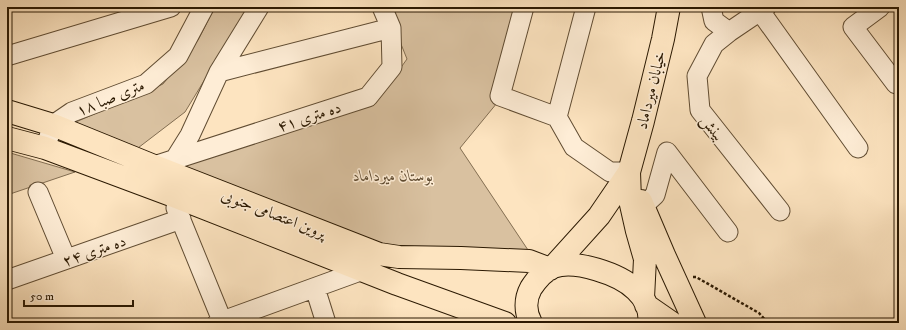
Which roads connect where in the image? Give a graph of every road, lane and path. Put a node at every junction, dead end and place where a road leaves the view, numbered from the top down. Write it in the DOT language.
graph roads {
  1 [pos="171,7"];
  2 [pos="204,7"];
  3 [pos="259,7"];
  4 [pos="382,7"];
  5 [pos="524,7"];
  6 [pos="586,7"];
  7 [pos="669,7"];
  8 [pos="711,7"];
  9 [pos="880,7"];
  10 [pos="763,9"];
  11 [pos="391,28"];
  12 [pos="729,32"];
  13 [pos="7,56"];
  14 [pos="219,72"];
  15 [pos="897,83"];
  16 [pos="7,111"];
  17 [pos="557,117"];
  18 [pos="53,125"];
  19 [pos="7,138"];
  20 [pos="45,148"];
  21 [pos="858,148"];
  22 [pos="175,159"];
  23 [pos="154,166"];
  24 [pos="629,172"];
  25 [pos="38,192"];
  26 [pos="171,195"];
  27 [pos="643,206"];
  28 [pos="780,211"];
  29 [pos="181,219"];
  30 [pos="728,232"];
  31 [pos="66,260"];
  32 [pos="552,268"];
  33 [pos="363,270"];
  34 [pos="672,275"];
  35 [pos="7,280"];
  36 [pos="315,288"];
  37 [pos="646,309"];
  38 [pos="221,322"];
  39 [pos="326,323"];
  40 [pos="505,323"];
  41 [pos="531,323"];
  42 [pos="672,323"];
  43 [pos="695,323"];
  44 [pos="768,323"];
  1 -- 13 [label="street"];
  2 -- 18 [label="street, متری صبا ۱۸"];
  3 -- 14 [label="street"];
  4 -- 11 [label="street, ده متری ۴۱"];
  5 -- 17 [label="street"];
  6 -- 17 [label="street"];
  7 -- 24 [label="main road, خیابان میرداماد"];
  8 -- 12 [label="street"];
  9 -- 15 [label="street"];
  10 -- 12 [label="street, بینش"];
  10 -- 21 [label="street"];
  11 -- 14 [label="street"];
  11 -- 22 [label="street, ده متری ۴۱"];
  12 -- 28 [label="street, بینش"];
  14 -- 22 [label="street"];
  16 -- 18 [label="main road, پروین اعتصامی جنوبی"];
  17 -- 24 [label="street"];
  18 -- 20 [label="street"];
  18 -- 23 [label="main road, پروین اعتصامی جنوبی"];
  19 -- 20 [label="main road, پروین اعتصامی جنوبی"];
  20 -- 26 [label="main road, پروین اعتصامی جنوبی"];
  22 -- 23 [label="street, ده متری ۴۱"];
  23 -- 32 [label="main road, پروین اعتصامی جنوبی"];
  24 -- 27 [label="main road"];
  24 -- 32 [label="main road"];
  24 -- 37 [label="main road"];
  25 -- 31 [label="street"];
  26 -- 29 [label="street"];
  26 -- 33 [label="main road, پروین اعتصامی جنوبی"];
  27 -- 30 [label="street"];
  27 -- 34 [label="main road"];
  29 -- 31 [label="street, ده متری ۲۴"];
  29 -- 38 [label="street"];
  31 -- 35 [label="street, ده متری ۲۴"];
  32 -- 37 [label="main road"];
  32 -- 41 [label="main road"];
  33 -- 36 [label="street"];
  33 -- 40 [label="main road, پروین اعتصامی جنوبی"];
  34 -- 43 [label="main road"];
  34 -- 44 [label="path"];
  36 -- 38 [label="street"];
  36 -- 39 [label="street"];
  37 -- 42 [label="main road"];
}
